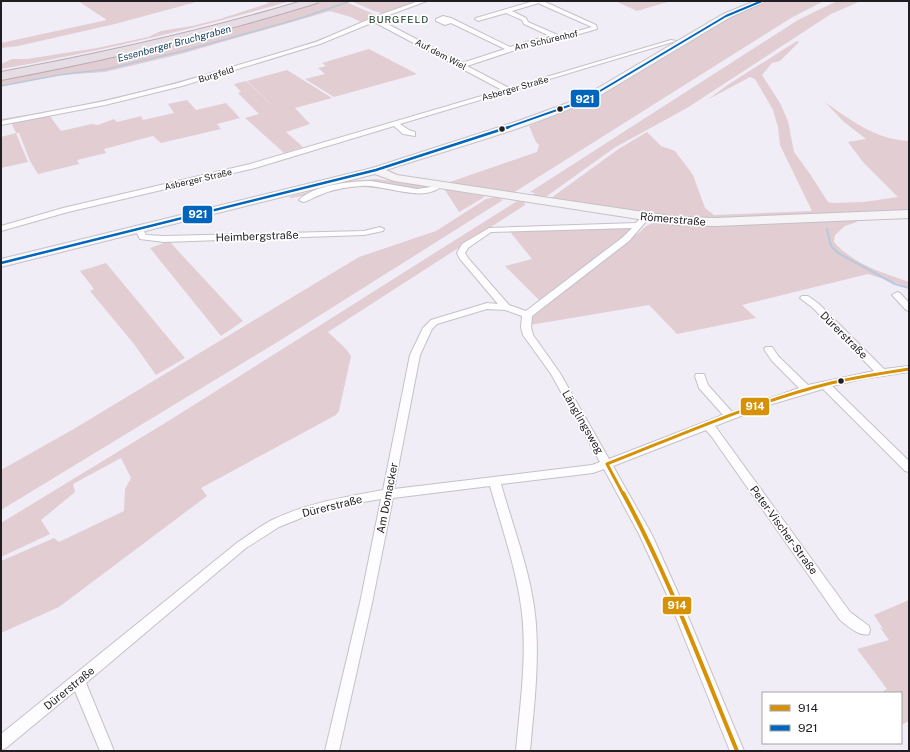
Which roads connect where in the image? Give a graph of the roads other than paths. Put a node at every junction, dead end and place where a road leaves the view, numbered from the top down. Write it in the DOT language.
graph roads {
  1 [pos="299,1"];
  2 [pos="312,1"];
  3 [pos="424,1"];
  4 [pos="540,1"];
  5 [pos="762,1"];
  6 [pos="507,11"];
  7 [pos="478,19"];
  8 [pos="374,20"];
  9 [pos="450,21"];
  10 [pos="560,38"];
  11 [pos="672,41"];
  12 [pos="509,49"];
  13 [pos="637,52"];
  14 [pos="657,58"];
  15 [pos="463,65"];
  16 [pos="1,72"];
  17 [pos="1,76"];
  18 [pos="508,90"];
  19 [pos="1,123"];
  20 [pos="394,123"];
  21 [pos="412,134"];
  22 [pos="376,170"];
  23 [pos="440,184"];
  24 [pos="303,200"];
  25 [pos="909,214"];
  26 [pos="643,221"];
  27 [pos="138,228"];
  28 [pos="1,229"];
  29 [pos="380,229"];
  30 [pos="1,263"];
  31 [pos="897,295"];
  32 [pos="805,298"];
  33 [pos="506,307"];
  34 [pos="909,308"];
  35 [pos="527,315"];
  36 [pos="769,349"];
  37 [pos="909,369"];
  38 [pos="882,373"];
  39 [pos="700,376"];
  40 [pos="824,384"];
  41 [pos="806,389"];
  42 [pos="730,416"];
  43 [pos="707,425"];
  44 [pos="607,464"];
  45 [pos="909,468"];
  46 [pos="494,481"];
  47 [pos="387,494"];
  48 [pos="864,630"];
  49 [pos="78,681"];
  50 [pos="1,743"];
  51 [pos="107,751"];
  52 [pos="332,751"];
  53 [pos="523,751"];
  54 [pos="737,751"];
  1 -- 16 [label="highway"];
  2 -- 17 [label="highway"];
  3 -- 8 [label="street, Burgfeld"];
  4 -- 6 [label="street"];
  4 -- 10 [label="street, Am Schürenhof"];
  5 -- 14 [label="street"];
  6 -- 7 [label="street"];
  6 -- 10 [label="street"];
  8 -- 15 [label="street, Auf dem Wiel"];
  8 -- 19 [label="street, Burgfeld"];
  9 -- 12 [label="street"];
  10 -- 12 [label="street, Am Schürenhof"];
  11 -- 13 [label="street, Asberger Straße"];
  12 -- 15 [label="street, Am Schürenhof"];
  13 -- 14 [label="street"];
  13 -- 18 [label="street, Asberger Straße"];
  14 -- 22 [label="street"];
  15 -- 18 [label="street, Auf dem Wiel"];
  18 -- 20 [label="street, Asberger Straße"];
  20 -- 21 [label="street"];
  20 -- 28 [label="street, Asberger Straße"];
  22 -- 23 [label="street, Römerstraße"];
  22 -- 27 [label="street"];
  23 -- 24 [label="street"];
  23 -- 26 [label="street, Römerstraße"];
  25 -- 26 [label="street, Römerstraße"];
  26 -- 33 [label="street"];
  26 -- 35 [label="street"];
  27 -- 29 [label="street, Heimbergstraße"];
  27 -- 30 [label="street"];
  31 -- 34 [label="street"];
  32 -- 38 [label="street, Dürerstraße"];
  33 -- 35 [label="street"];
  33 -- 47 [label="street, Am Domacker"];
  35 -- 44 [label="street, Länglingsweg"];
  36 -- 41 [label="street"];
  37 -- 38 [label="street, Dürerstraße"];
  38 -- 40 [label="street, Dürerstraße"];
  39 -- 42 [label="street"];
  40 -- 41 [label="street, Dürerstraße"];
  40 -- 45 [label="street"];
  41 -- 42 [label="street, Dürerstraße"];
  42 -- 43 [label="street, Dürerstraße"];
  43 -- 44 [label="street, Dürerstraße"];
  43 -- 48 [label="street, Peter-Vischer-Straße"];
  44 -- 46 [label="street, Dürerstraße"];
  44 -- 54 [label="street, Länglingsweg"];
  46 -- 47 [label="street, Dürerstraße"];
  46 -- 53 [label="street"];
  47 -- 49 [label="street, Dürerstraße"];
  47 -- 52 [label="street, Am Domacker"];
  49 -- 50 [label="street, Dürerstraße"];
  49 -- 51 [label="street"];
}
